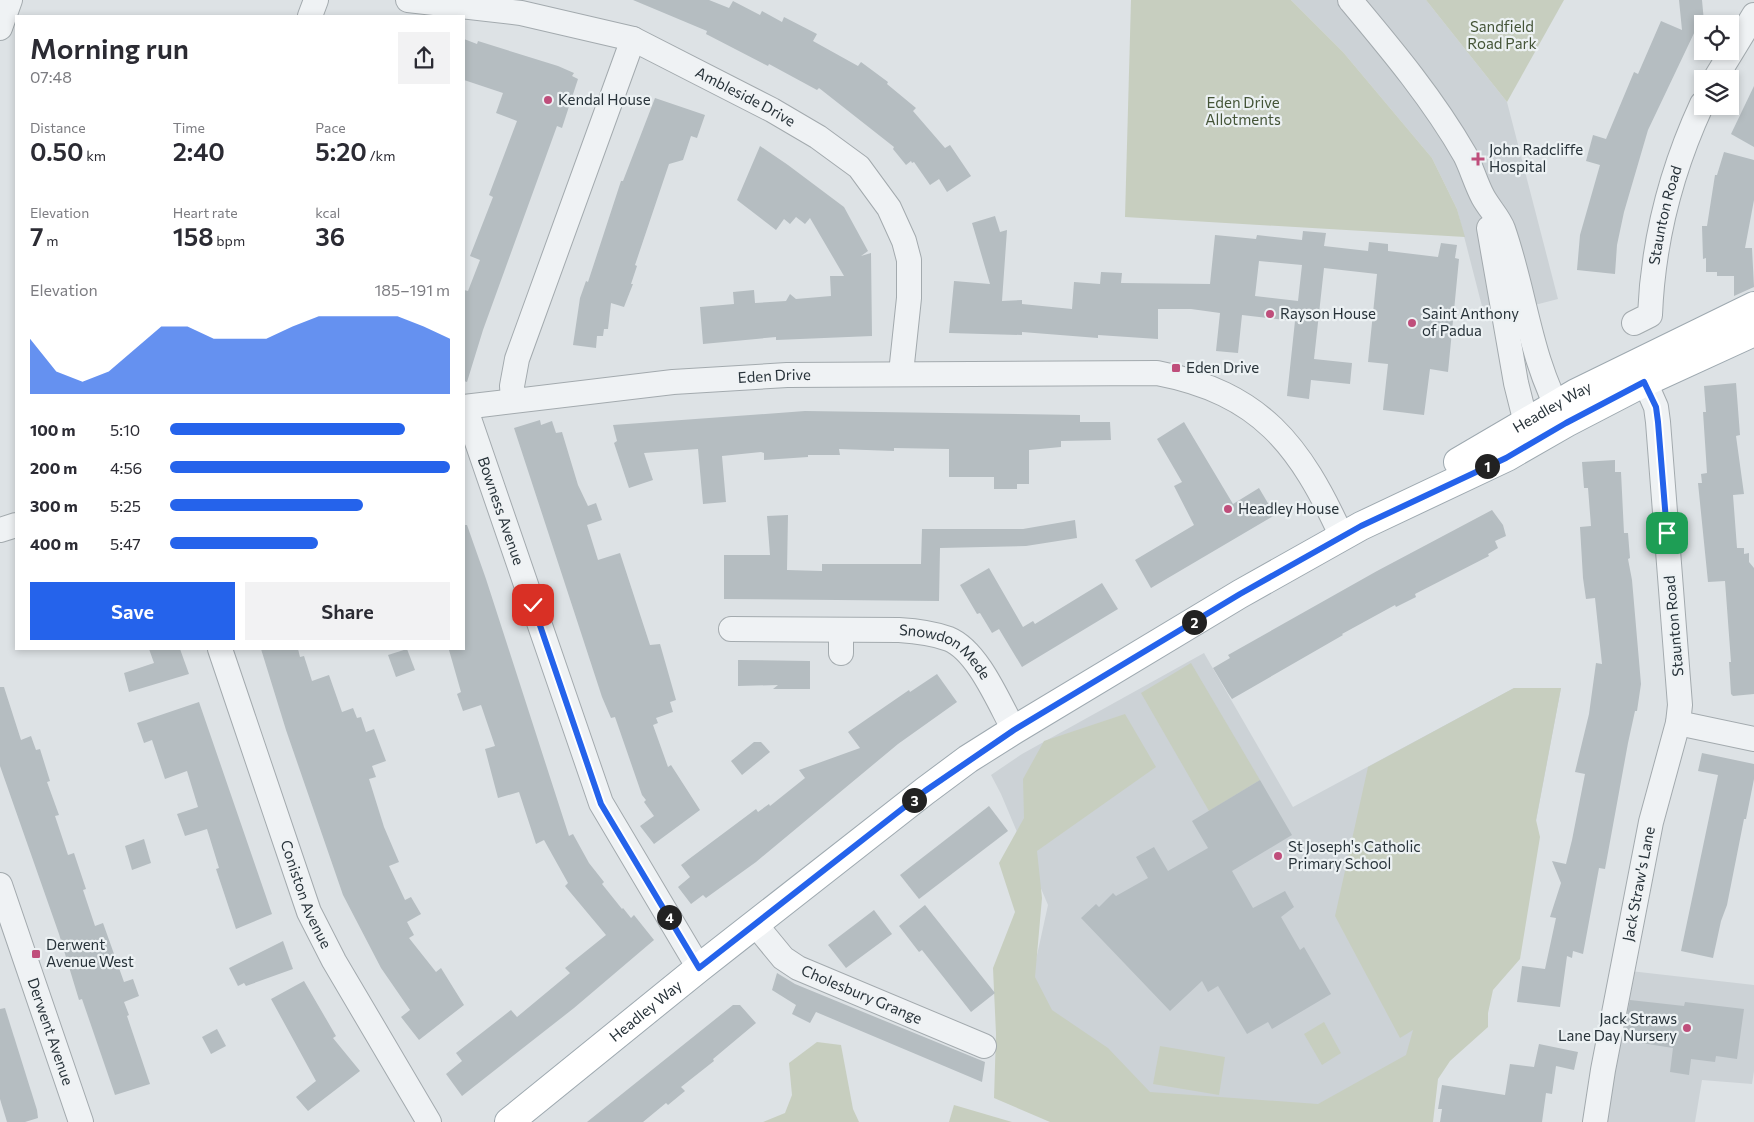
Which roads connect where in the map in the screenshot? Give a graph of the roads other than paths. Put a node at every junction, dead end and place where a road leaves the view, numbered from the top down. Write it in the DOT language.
graph roads {
  1 [pos="10,0"];
  2 [pos="316,0"];
  3 [pos="408,0"];
  4 [pos="1350,0"];
  5 [pos="310,15"];
  6 [pos="1754,15"];
  7 [pos="0,28"];
  8 [pos="633,39"];
  9 [pos="1720,70"];
  10 [pos="1697,115"];
  11 [pos="1483,196"];
  12 [pos="1754,306"];
  13 [pos="1634,322"];
  14 [pos="1754,332"];
  15 [pos="901,373"];
  16 [pos="1644,382"];
  17 [pos="513,400"];
  18 [pos="465,407"];
  19 [pos="465,410"];
  20 [pos="1561,414"];
  21 [pos="1531,432"];
  22 [pos="15,524"];
  23 [pos="0,530"];
  24 [pos="1351,531"];
  25 [pos="731,629"];
  26 [pos="220,650"];
  27 [pos="1678,723"];
  28 [pos="1014,730"];
  29 [pos="1754,739"];
  30 [pos="0,885"];
  31 [pos="755,924"];
  32 [pos="699,968"];
  33 [pos="984,1046"];
  34 [pos="81,1122"];
  35 [pos="429,1122"];
  36 [pos="509,1122"];
  37 [pos="1595,1122"];
  1 -- 7 [label="street"];
  2 -- 5 [label="street"];
  3 -- 8 [label="street, Ambleside Drive"];
  4 -- 11 [label="street"];
  6 -- 9 [label="street"];
  8 -- 15 [label="street, Ambleside Drive"];
  8 -- 17 [label="street"];
  10 -- 13 [label="street, Staunton Road"];
  11 -- 20 [label="street"];
  11 -- 21 [label="street"];
  12 -- 20 [label="main road, Headley Way"];
  14 -- 16 [label="main road, Headley Way"];
  15 -- 17 [label="street, Eden Drive"];
  15 -- 24 [label="street, Eden Drive"];
  16 -- 20 [label="main road, Headley Way"];
  16 -- 27 [label="street, Staunton Road"];
  17 -- 18 [label="street, Eden Drive"];
  19 -- 32 [label="street, Bowness Avenue"];
  20 -- 21 [label="main road, Headley Way"];
  21 -- 24 [label="main road, Headley Way"];
  22 -- 23 [label="street"];
  24 -- 28 [label="main road, Headley Way"];
  25 -- 28 [label="street, Snowdon Mede"];
  26 -- 35 [label="street, Coniston Avenue"];
  27 -- 29 [label="street"];
  27 -- 37 [label="street, Jack Straw's Lane"];
  28 -- 31 [label="main road, Headley Way"];
  30 -- 34 [label="street, Derwent Avenue"];
  31 -- 32 [label="main road, Headley Way"];
  31 -- 33 [label="street, Cholesbury Grange"];
  32 -- 36 [label="main road, Headley Way"];
}
